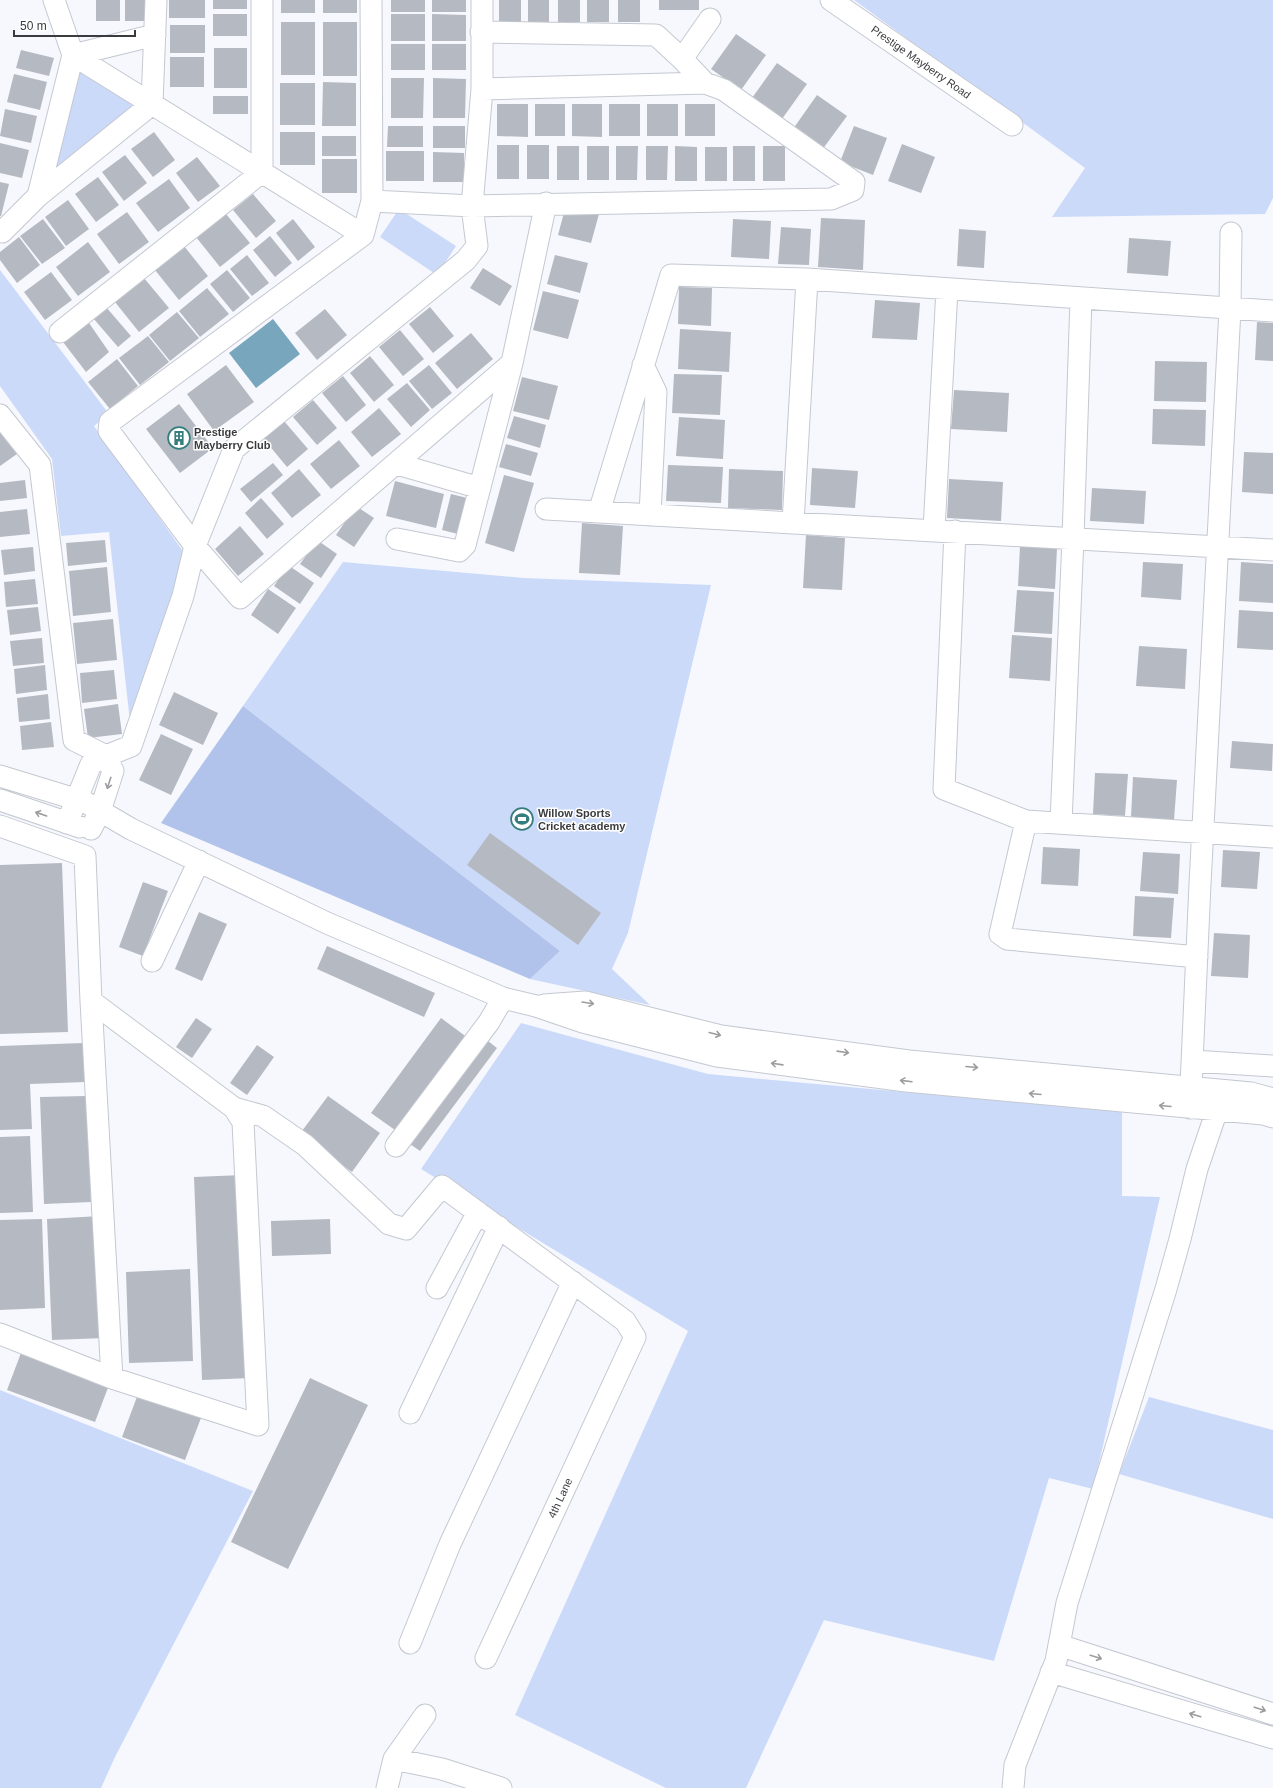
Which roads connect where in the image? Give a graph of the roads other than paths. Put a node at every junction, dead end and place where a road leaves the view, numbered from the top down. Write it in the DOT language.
graph roads {
  1 [pos="54,0"];
  2 [pos="156,0"];
  3 [pos="262,0"];
  4 [pos="371,0"];
  5 [pos="482,0"];
  6 [pos="831,0"];
  7 [pos="710,19"];
  8 [pos="481,32"];
  9 [pos="155,35"];
  10 [pos="73,55"];
  11 [pos="682,59"];
  12 [pos="705,83"];
  13 [pos="482,89"];
  14 [pos="152,104"];
  15 [pos="1012,125"];
  16 [pos="262,172"];
  17 [pos="38,196"];
  18 [pos="372,201"];
  19 [pos="546,203"];
  20 [pos="472,206"];
  21 [pos="2,232"];
  22 [pos="1231,233"];
  23 [pos="363,235"];
  24 [pos="807,279"];
  25 [pos="947,289"];
  26 [pos="1081,299"];
  27 [pos="1230,309"];
  28 [pos="1273,311"];
  29 [pos="60,332"];
  30 [pos="512,363"];
  31 [pos="643,365"];
  32 [pos="0,415"];
  33 [pos="397,464"];
  34 [pos="480,488"];
  35 [pos="546,509"];
  36 [pos="599,512"];
  37 [pos="650,515"];
  38 [pos="793,523"];
  39 [pos="934,530"];
  40 [pos="955,531"];
  41 [pos="1073,538"];
  42 [pos="397,539"];
  43 [pos="195,546"];
  44 [pos="1217,546"];
  45 [pos="1273,550"];
  46 [pos="106,756"];
  47 [pos="0,776"];
  48 [pos="76,799"];
  49 [pos="0,800"];
  50 [pos="100,811"];
  51 [pos="1026,821"];
  52 [pos="67,823"];
  53 [pos="1060,823"];
  54 [pos="0,826"];
  55 [pos="91,829"];
  56 [pos="131,829"];
  57 [pos="1202,832"];
  58 [pos="1273,837"];
  59 [pos="199,861"];
  60 [pos="1197,956"];
  61 [pos="152,960"];
  62 [pos="503,998"];
  63 [pos="91,1001"];
  64 [pos="536,1006"];
  65 [pos="1193,1061"];
  66 [pos="1273,1066"];
  67 [pos="1192,1088"];
  68 [pos="1273,1099"];
  69 [pos="1218,1100"];
  70 [pos="234,1108"];
  71 [pos="1190,1108"];
  72 [pos="1273,1117"];
  73 [pos="396,1146"];
  74 [pos="478,1212"];
  75 [pos="499,1227"];
  76 [pos="573,1282"];
  77 [pos="437,1288"];
  78 [pos="0,1334"];
  79 [pos="112,1378"];
  80 [pos="410,1413"];
  81 [pos="410,1642"];
  82 [pos="1059,1645"];
  83 [pos="486,1658"];
  84 [pos="1051,1672"];
  85 [pos="1227,1699"];
  86 [pos="1273,1714"];
  87 [pos="426,1715"];
  88 [pos="1219,1722"];
  89 [pos="1273,1738"];
  90 [pos="394,1759"];
  91 [pos="387,1788"];
  92 [pos="501,1788"];
  93 [pos="1012,1788"];
  1 -- 10 [label="street"];
  2 -- 9 [label="street"];
  3 -- 16 [label="street"];
  4 -- 18 [label="street"];
  5 -- 8 [label="street"];
  6 -- 15 [label="street, Prestige Mayberry Road"];
  7 -- 11 [label="street"];
  8 -- 11 [label="street"];
  8 -- 13 [label="street"];
  9 -- 10 [label="street"];
  9 -- 14 [label="street"];
  10 -- 14 [label="street"];
  10 -- 17 [label="street"];
  11 -- 12 [label="street"];
  12 -- 13 [label="street"];
  12 -- 19 [label="street"];
  13 -- 20 [label="street"];
  14 -- 16 [label="street"];
  14 -- 17 [label="street"];
  16 -- 23 [label="street"];
  16 -- 29 [label="street"];
  17 -- 21 [label="street"];
  18 -- 20 [label="street"];
  18 -- 23 [label="street"];
  19 -- 20 [label="street"];
  19 -- 30 [label="street"];
  20 -- 43 [label="street"];
  22 -- 27 [label="street"];
  23 -- 43 [label="street"];
  24 -- 25 [label="street"];
  24 -- 31 [label="street"];
  24 -- 38 [label="street"];
  25 -- 26 [label="street"];
  25 -- 39 [label="street"];
  26 -- 27 [label="street"];
  26 -- 41 [label="street"];
  27 -- 28 [label="street"];
  27 -- 44 [label="street"];
  30 -- 33 [label="street"];
  30 -- 34 [label="street"];
  31 -- 36 [label="street"];
  31 -- 37 [label="street"];
  32 -- 46 [label="street"];
  33 -- 34 [label="street"];
  33 -- 43 [label="street"];
  34 -- 42 [label="street"];
  35 -- 36 [label="street"];
  36 -- 37 [label="street"];
  37 -- 38 [label="street"];
  38 -- 39 [label="street"];
  39 -- 40 [label="street"];
  40 -- 41 [label="street"];
  40 -- 51 [label="street"];
  41 -- 44 [label="street"];
  41 -- 53 [label="street"];
  43 -- 46 [label="street"];
  44 -- 45 [label="street"];
  44 -- 57 [label="street"];
  46 -- 48 [label="street"];
  46 -- 50 [label="street, one-way"];
  47 -- 48 [label="street"];
  48 -- 50 [label="street"];
  48 -- 52 [label="street"];
  52 -- 49 [label="street, one-way"];
  50 -- 55 [label="street"];
  50 -- 56 [label="street"];
  51 -- 53 [label="street"];
  51 -- 60 [label="street"];
  52 -- 55 [label="street"];
  53 -- 57 [label="street"];
  54 -- 63 [label="street"];
  55 -- 56 [label="street"];
  56 -- 59 [label="street"];
  57 -- 58 [label="street"];
  57 -- 60 [label="street"];
  59 -- 61 [label="street"];
  59 -- 62 [label="street"];
  60 -- 65 [label="street"];
  62 -- 64 [label="street"];
  62 -- 73 [label="street"];
  63 -- 70 [label="street"];
  63 -- 79 [label="street"];
  64 -- 67 [label="street, one-way"];
  71 -- 64 [label="street, one-way"];
  65 -- 66 [label="street"];
  65 -- 67 [label="street"];
  67 -- 69 [label="street"];
  67 -- 71 [label="street"];
  68 -- 69 [label="street"];
  69 -- 71 [label="street"];
  69 -- 72 [label="street"];
  69 -- 82 [label="street"];
  70 -- 74 [label="street"];
  70 -- 79 [label="street"];
  74 -- 75 [label="street"];
  74 -- 77 [label="street"];
  75 -- 76 [label="street"];
  75 -- 80 [label="street"];
  76 -- 81 [label="street"];
  76 -- 83 [label="street, 4th Lane"];
  78 -- 79 [label="street"];
  82 -- 84 [label="street"];
  82 -- 85 [label="street, one-way"];
  88 -- 84 [label="street, one-way"];
  84 -- 93 [label="street"];
  85 -- 86 [label="street, one-way"];
  85 -- 88 [label="street"];
  87 -- 90 [label="street"];
  88 -- 89 [label="street"];
  90 -- 91 [label="street"];
  90 -- 92 [label="street"];
}
